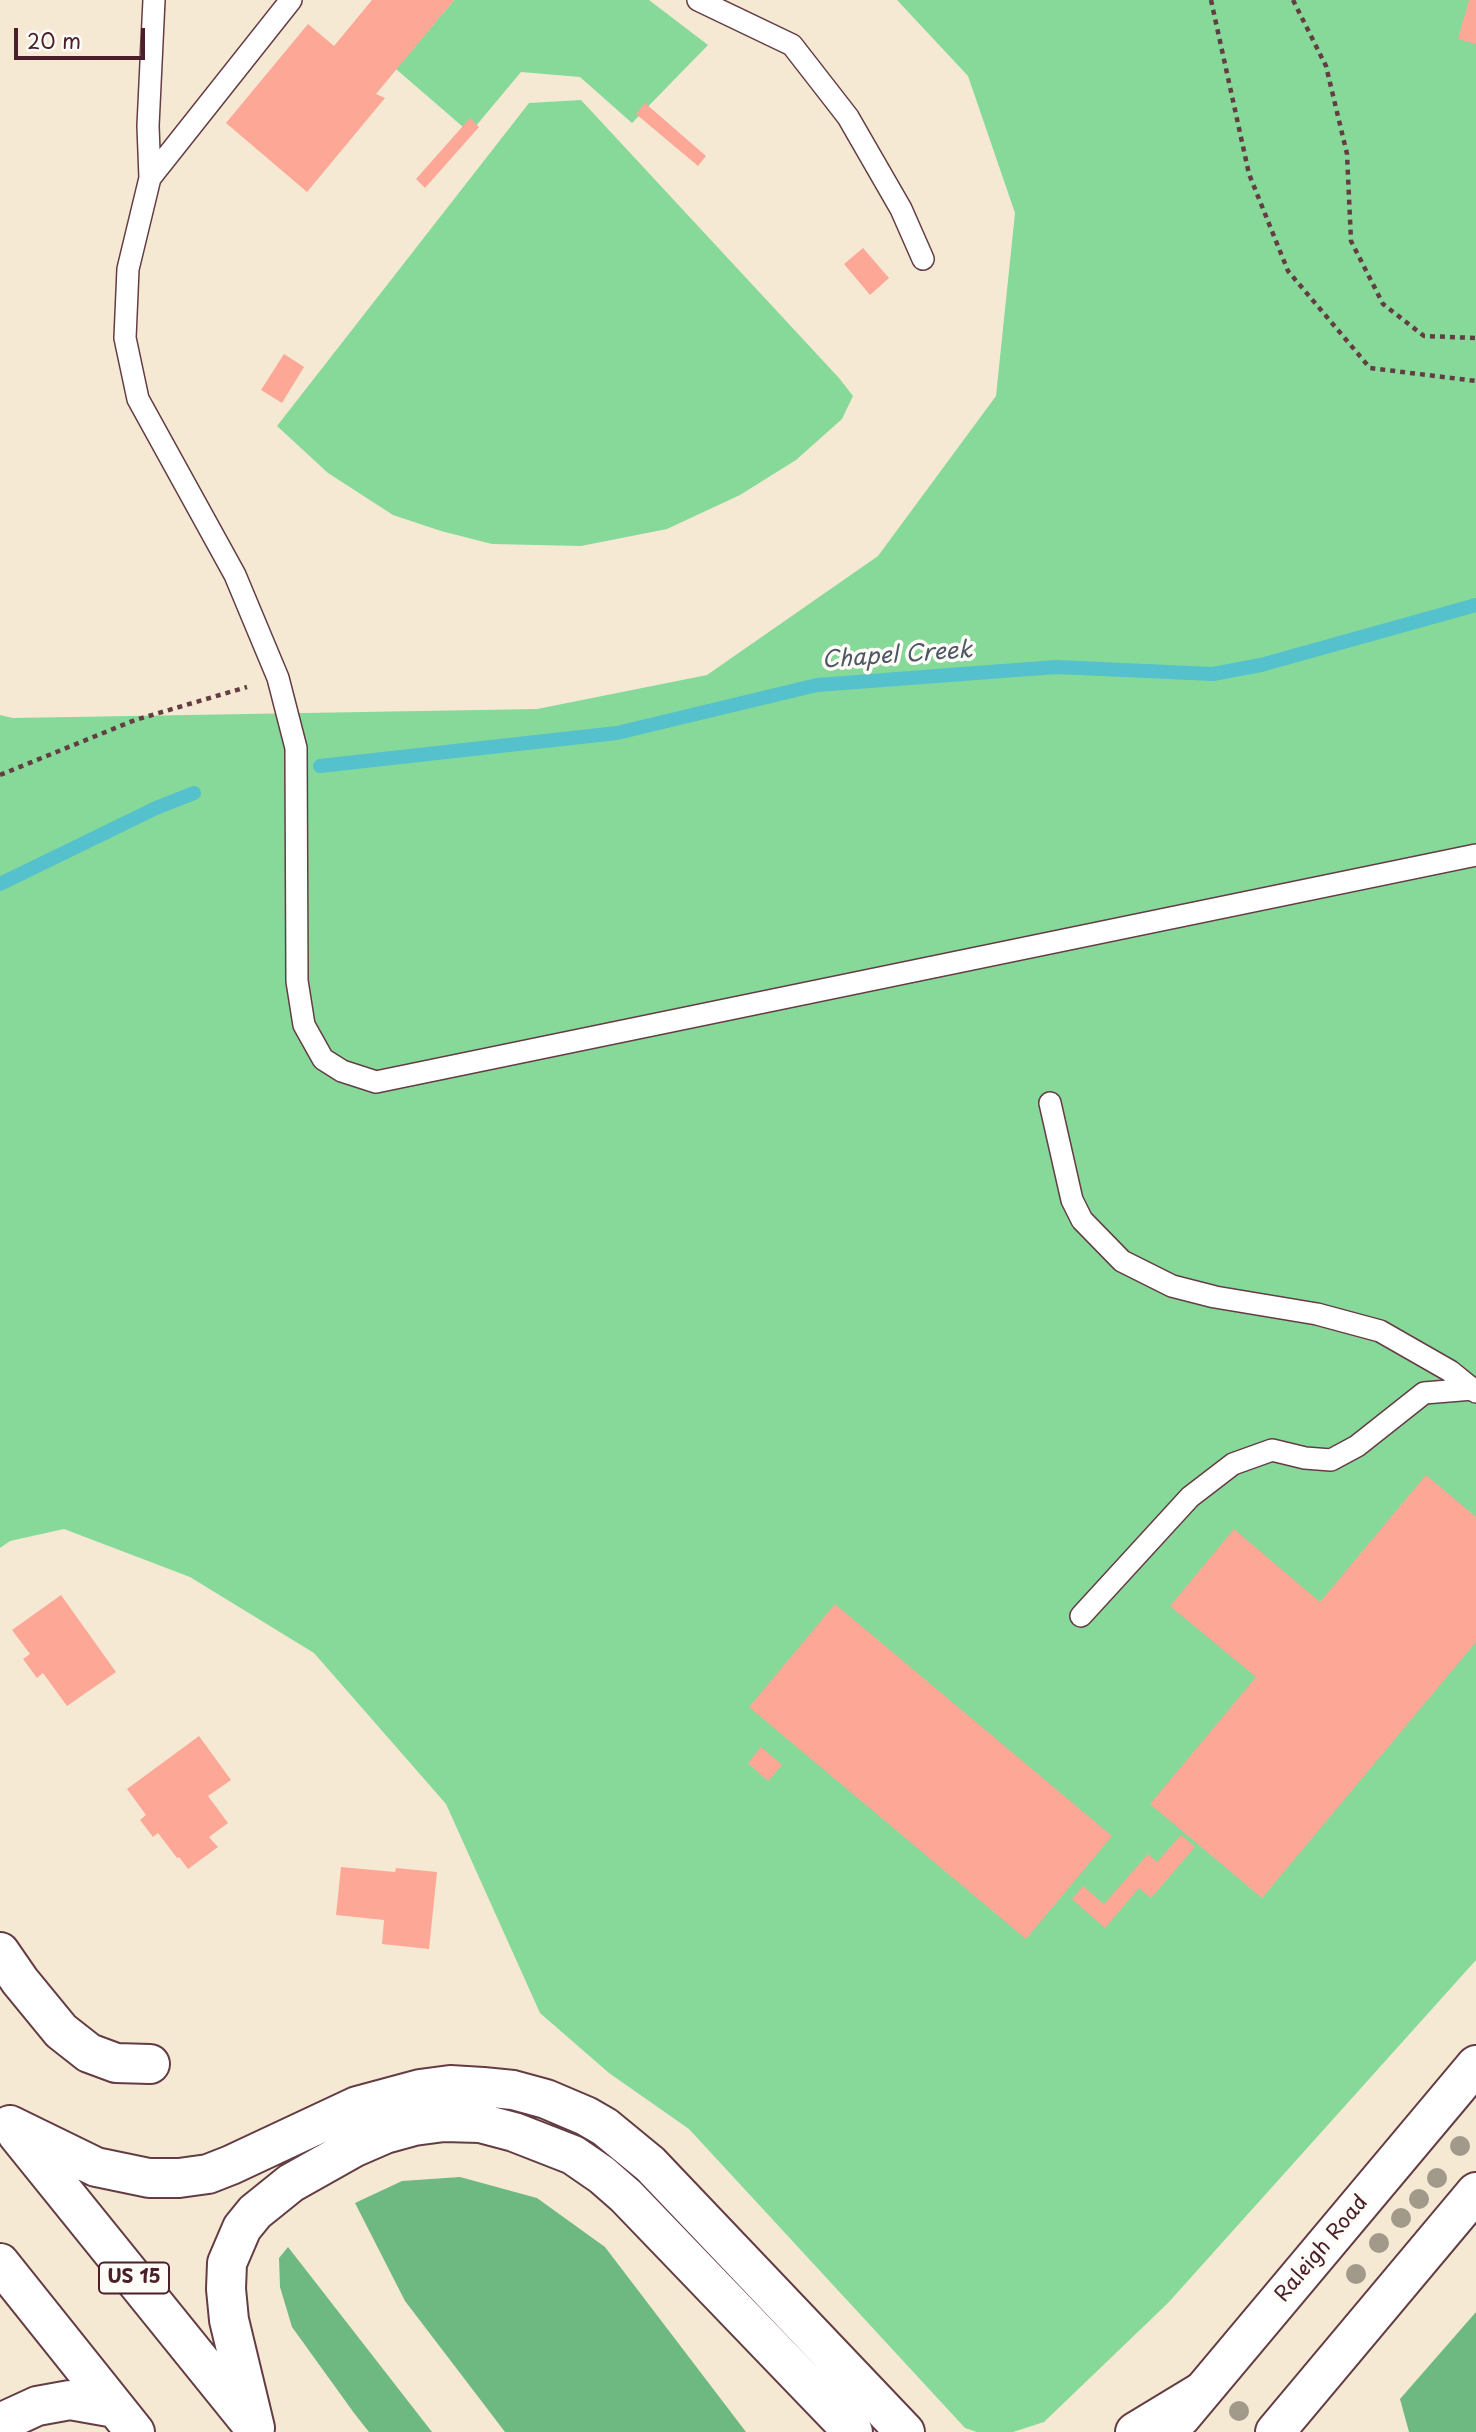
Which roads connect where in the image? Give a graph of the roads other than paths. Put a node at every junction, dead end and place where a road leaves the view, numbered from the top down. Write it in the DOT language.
graph roads {
  1 [pos="154,0"];
  2 [pos="291,0"];
  3 [pos="698,0"];
  4 [pos="150,178"];
  5 [pos="923,259"];
  6 [pos="1476,855"];
  7 [pos="1050,1102"];
  8 [pos="1474,1390"];
  9 [pos="1081,1616"];
  10 [pos="0,1952"];
  11 [pos="150,2064"];
  12 [pos="1476,2065"];
  13 [pos="5,2118"];
  14 [pos="1476,2192"];
  15 [pos="0,2263"];
  16 [pos="1202,2392"];
  17 [pos="125,2420"];
  18 [pos="0,2423"];
  19 [pos="256,2430"];
  20 [pos="853,2432"];
  21 [pos="905,2432"];
  22 [pos="1135,2432"];
  23 [pos="1168,2432"];
  24 [pos="1276,2432"];
  1 -- 4 [label="lane"];
  2 -- 4 [label="lane"];
  3 -- 5 [label="lane"];
  4 -- 6 [label="lane"];
  7 -- 8 [label="lane"];
  8 -- 9 [label="lane"];
  10 -- 11 [label="main road"];
  12 -- 16 [label="main road, Raleigh Road"];
  13 -- 19 [label="main road, US 15"];
  13 -- 21 [label="main road"];
  14 -- 24 [label="main road"];
  15 -- 17 [label="main road"];
  16 -- 22 [label="main road"];
  16 -- 23 [label="main road, Raleigh Road"];
  17 -- 18 [label="main road"];
  19 -- 20 [label="main road"];
}
